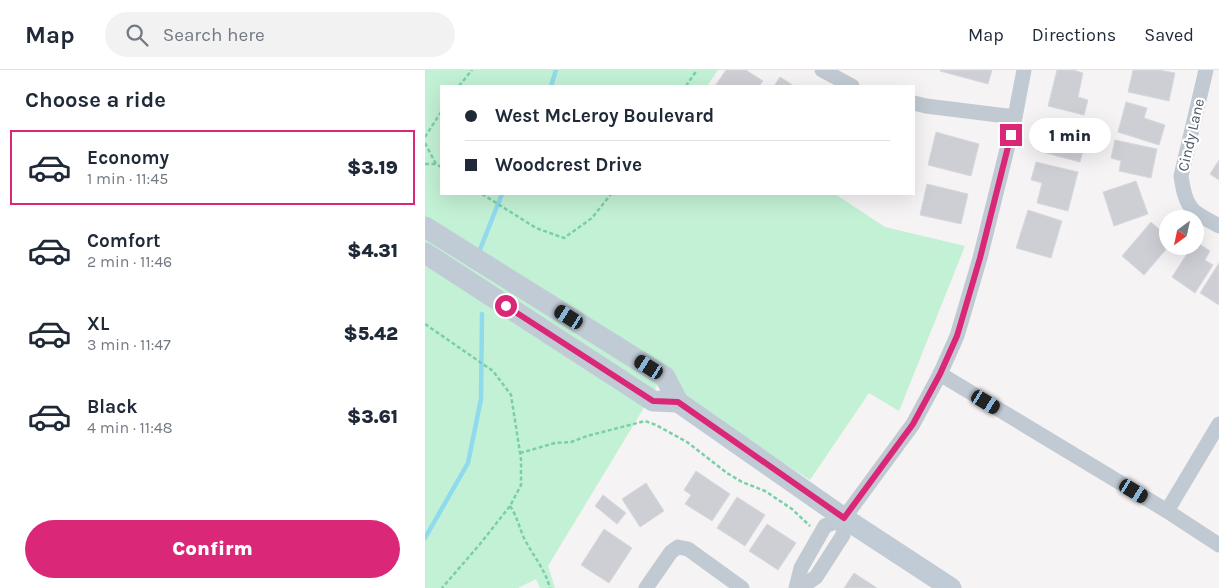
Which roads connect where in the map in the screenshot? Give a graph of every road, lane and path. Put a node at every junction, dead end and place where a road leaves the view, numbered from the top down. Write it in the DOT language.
graph roads {
  1 [pos="472,70"];
  2 [pos="697,70"];
  3 [pos="822,70"];
  4 [pos="1024,70"];
  5 [pos="1206,70"];
  6 [pos="460,85"];
  7 [pos="687,85"];
  8 [pos="850,85"];
  9 [pos="915,103"];
  10 [pos="440,114"];
  11 [pos="1015,117"];
  12 [pos="425,136"];
  13 [pos="425,143"];
  14 [pos="425,164"];
  15 [pos="436,164"];
  16 [pos="440,166"];
  17 [pos="484,195"];
  18 [pos="610,195"];
  19 [pos="1219,226"];
  20 [pos="425,227"];
  21 [pos="425,253"];
  22 [pos="425,324"];
  23 [pos="940,374"];
  24 [pos="678,402"];
  25 [pos="1219,424"];
  26 [pos="520,453"];
  27 [pos="509,506"];
  28 [pos="1167,511"];
  29 [pos="844,518"];
  30 [pos="821,534"];
  31 [pos="1219,545"];
  32 [pos="442,588"];
  33 [pos="551,588"];
  34 [pos="646,588"];
  35 [pos="742,588"];
  36 [pos="796,588"];
  37 [pos="801,588"];
  38 [pos="951,588"];
  1 -- 6 [label="path"];
  2 -- 7 [label="path"];
  3 -- 8 [label="street"];
  4 -- 11 [label="street"];
  5 -- 19 [label="street, Cindy Lane"];
  9 -- 11 [label="street"];
  10 -- 12 [label="path"];
  11 -- 23 [label="street"];
  13 -- 15 [label="path"];
  14 -- 15 [label="path"];
  15 -- 16 [label="path"];
  17 -- 18 [label="path"];
  20 -- 24 [label="main road"];
  21 -- 24 [label="main road"];
  22 -- 26 [label="path"];
  23 -- 28 [label="street"];
  23 -- 29 [label="street"];
  24 -- 29 [label="main road"];
  25 -- 28 [label="street"];
  26 -- 27 [label="path"];
  26 -- 30 [label="path"];
  27 -- 32 [label="path"];
  27 -- 33 [label="path"];
  28 -- 31 [label="street"];
  29 -- 30 [label="street"];
  29 -- 37 [label="street"];
  29 -- 38 [label="main road"];
  30 -- 36 [label="street"];
  34 -- 35 [label="street"];
}
